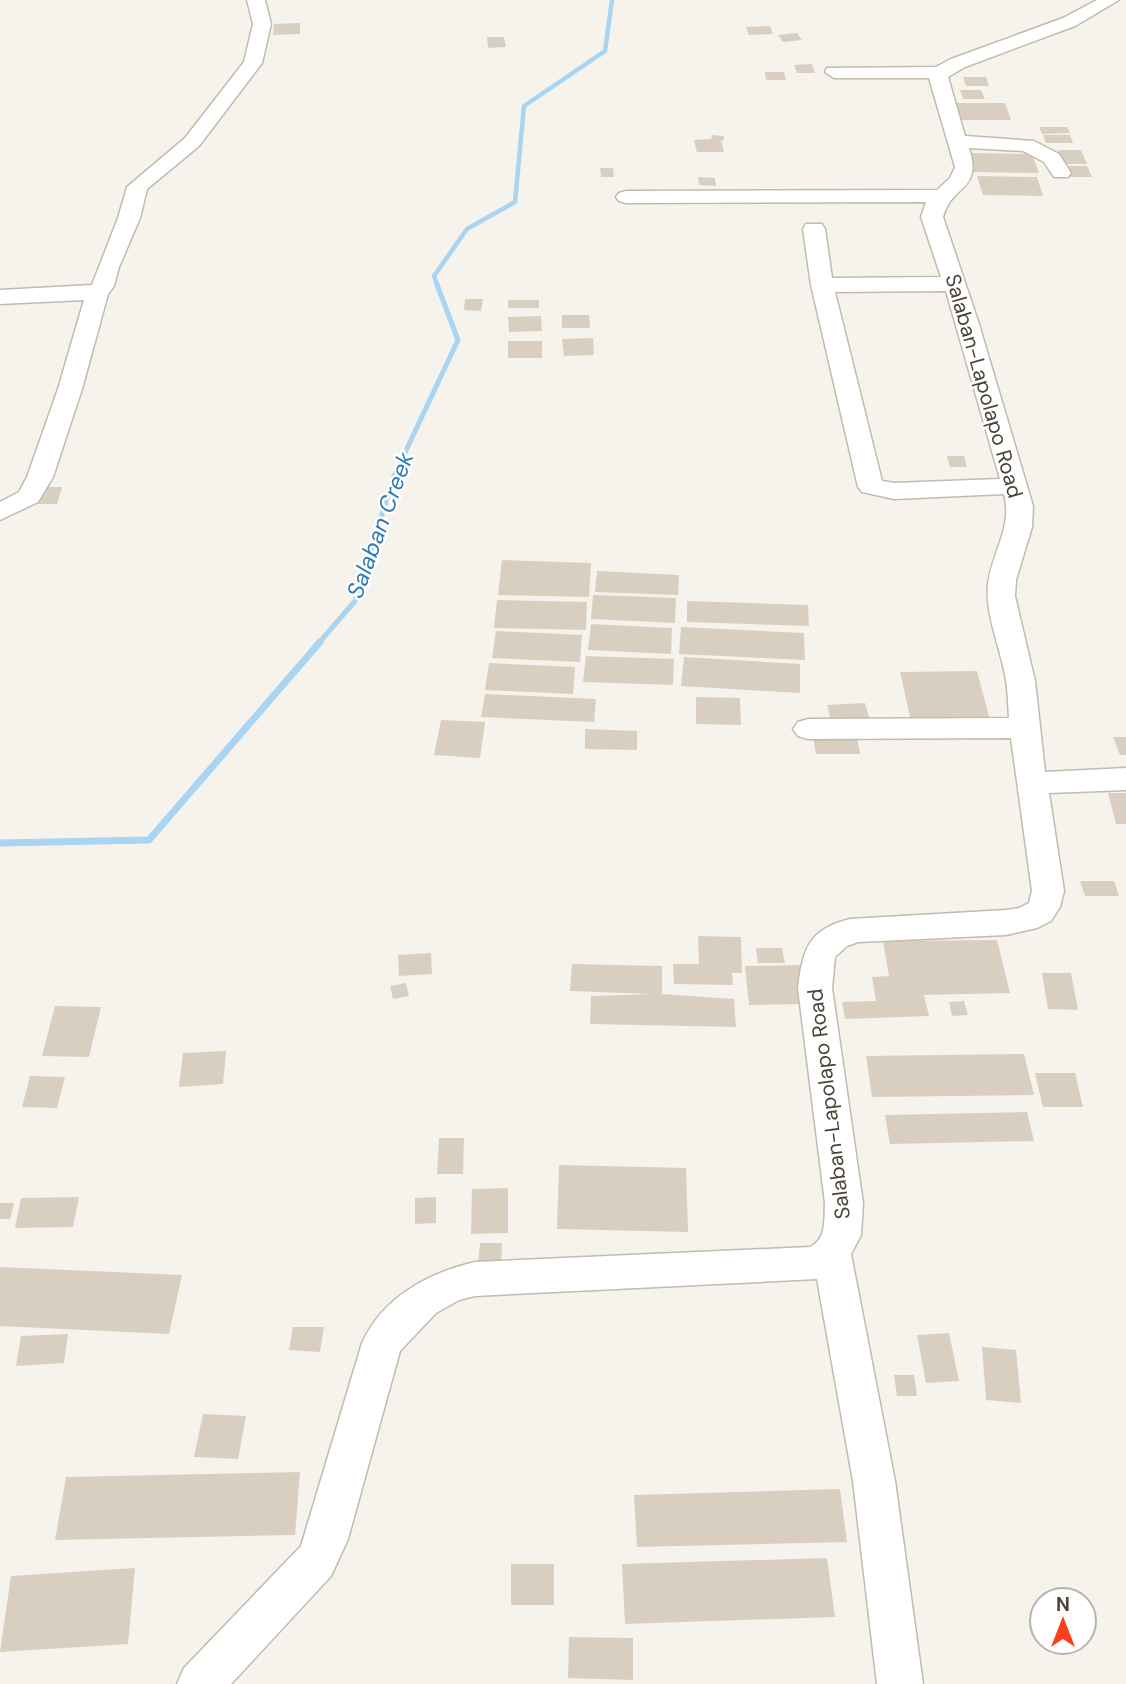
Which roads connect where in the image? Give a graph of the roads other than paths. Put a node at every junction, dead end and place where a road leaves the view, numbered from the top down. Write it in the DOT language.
graph roads {
  1 [pos="256,0"];
  2 [pos="1110,0"];
  3 [pos="834,72"];
  4 [pos="942,73"];
  5 [pos="957,141"];
  6 [pos="1061,173"];
  7 [pos="942,196"];
  8 [pos="626,197"];
  9 [pos="814,229"];
  10 [pos="955,284"];
  11 [pos="822,285"];
  12 [pos="97,293"];
  13 [pos="0,297"];
  14 [pos="1013,486"];
  15 [pos="0,512"];
  16 [pos="1025,728"];
  17 [pos="808,729"];
  18 [pos="1126,779"];
  19 [pos="1031,783"];
  20 [pos="832,1254"];
  21 [pos="200,1684"];
  22 [pos="900,1684"];
  1 -- 12 [label="street"];
  2 -- 4 [label="street"];
  3 -- 4 [label="street"];
  4 -- 5 [label="street"];
  5 -- 6 [label="street"];
  5 -- 7 [label="street"];
  7 -- 8 [label="street"];
  7 -- 10 [label="street, Salaban-Lapolapo Road"];
  9 -- 11 [label="street"];
  10 -- 11 [label="street"];
  10 -- 14 [label="street, Salaban-Lapolapo Road"];
  11 -- 14 [label="street"];
  12 -- 13 [label="street"];
  12 -- 15 [label="street"];
  14 -- 16 [label="street, Salaban-Lapolapo Road"];
  16 -- 17 [label="street"];
  16 -- 19 [label="street, Salaban-Lapolapo Road"];
  18 -- 19 [label="street"];
  19 -- 20 [label="street, Salaban-Lapolapo Road"];
  20 -- 21 [label="street"];
  20 -- 22 [label="street"];
}
